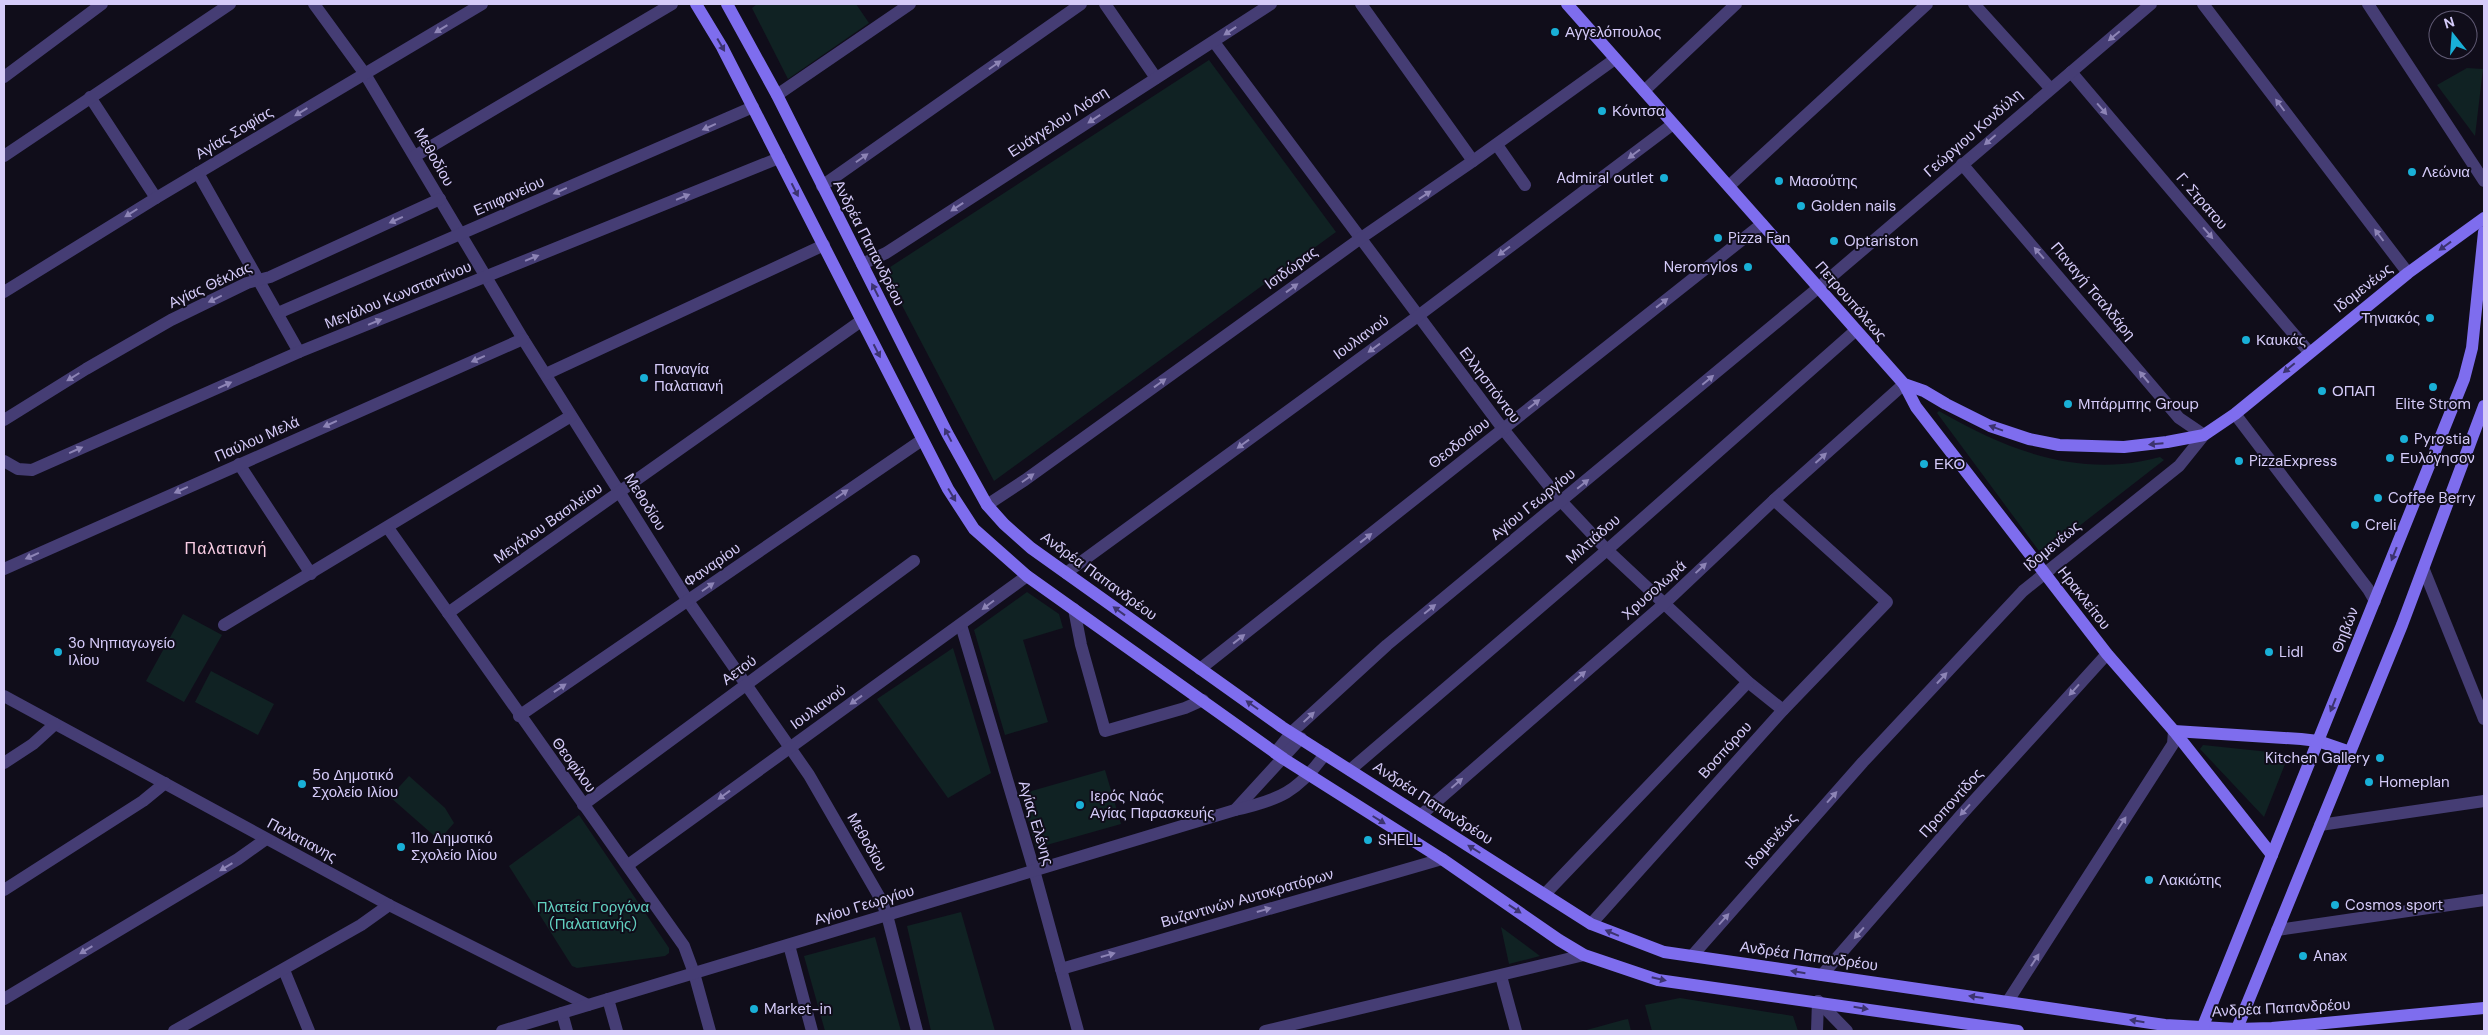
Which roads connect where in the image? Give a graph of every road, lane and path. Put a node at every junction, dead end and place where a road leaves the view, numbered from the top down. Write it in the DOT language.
graph roads {
  1 [pos="102,4"];
  2 [pos="230,4"];
  3 [pos="314,4"];
  4 [pos="482,4"];
  5 [pos="672,4"];
  6 [pos="696,4"];
  7 [pos="910,4"];
  8 [pos="1081,4"];
  9 [pos="1105,4"];
  10 [pos="1271,4"];
  11 [pos="1361,4"];
  12 [pos="1567,4"];
  13 [pos="1736,4"];
  14 [pos="1927,4"];
  15 [pos="1974,4"];
  16 [pos="2151,4"];
  17 [pos="2203,4"];
  18 [pos="2368,4"];
  19 [pos="732,6"];
  20 [pos="1214,42"];
  21 [pos="1615,59"];
  22 [pos="2070,72"];
  23 [pos="365,74"];
  24 [pos="4,77"];
  25 [pos="1156,78"];
  26 [pos="2050,88"];
  27 [pos="1644,91"];
  28 [pos="777,95"];
  29 [pos="90,97"];
  30 [pos="753,107"];
  31 [pos="1673,124"];
  32 [pos="1497,145"];
  33 [pos="4,156"];
  34 [pos="416,156"];
  35 [pos="779,158"];
  36 [pos="1473,162"];
  37 [pos="1962,164"];
  38 [pos="198,173"];
  39 [pos="2484,181"];
  40 [pos="1525,184"];
  41 [pos="822,186"];
  42 [pos="1729,186"];
  43 [pos="156,198"];
  44 [pos="440,199"];
  45 [pos="2484,218"];
  46 [pos="1762,224"];
  47 [pos="2484,232"];
  48 [pos="461,234"];
  49 [pos="1361,238"];
  50 [pos="824,245"];
  51 [pos="862,264"];
  52 [pos="2408,273"];
  53 [pos="487,276"];
  54 [pos="258,279"];
  55 [pos="1818,288"];
  56 [pos="4,292"];
  57 [pos="278,313"];
  58 [pos="1418,316"];
  59 [pos="861,321"];
  60 [pos="1855,331"];
  61 [pos="523,339"];
  62 [pos="299,352"];
  63 [pos="2309,352"];
  64 [pos="546,374"];
  65 [pos="1904,384"];
  66 [pos="2484,406"];
  67 [pos="2235,414"];
  68 [pos="571,416"];
  69 [pos="4,420"];
  70 [pos="2481,426"];
  71 [pos="1503,429"];
  72 [pos="2204,435"];
  73 [pos="922,440"];
  74 [pos="4,460"];
  75 [pos="239,464"];
  76 [pos="620,493"];
  77 [pos="1774,500"];
  78 [pos="1562,502"];
  79 [pos="987,505"];
  80 [pos="388,528"];
  81 [pos="1607,550"];
  82 [pos="914,561"];
  83 [pos="4,569"];
  84 [pos="2424,570"];
  85 [pos="1066,573"];
  86 [pos="311,574"];
  87 [pos="2044,574"];
  88 [pos="1027,576"];
  89 [pos="688,601"];
  90 [pos="2375,601"];
  91 [pos="1665,602"];
  92 [pos="1074,609"];
  93 [pos="448,613"];
  94 [pos="224,625"];
  95 [pos="961,625"];
  96 [pos="2107,654"];
  97 [pos="1200,669"];
  98 [pos="1748,682"];
  99 [pos="747,684"];
  100 [pos="4,696"];
  101 [pos="1203,700"];
  102 [pos="1783,710"];
  103 [pos="519,716"];
  104 [pos="2484,719"];
  105 [pos="55,724"];
  106 [pos="2174,731"];
  107 [pos="1297,735"];
  108 [pos="2318,741"];
  109 [pos="791,746"];
  110 [pos="2350,752"];
  111 [pos="1325,754"];
  112 [pos="1280,756"];
  113 [pos="4,763"];
  114 [pos="1350,770"];
  115 [pos="1309,775"];
  116 [pos="165,783"];
  117 [pos="2484,801"];
  118 [pos="583,805"];
  119 [pos="1234,810"];
  120 [pos="1421,815"];
  121 [pos="2320,825"];
  122 [pos="266,839"];
  123 [pos="2272,854"];
  124 [pos="1442,859"];
  125 [pos="628,865"];
  126 [pos="1034,870"];
  127 [pos="4,890"];
  128 [pos="1545,894"];
  129 [pos="2484,900"];
  130 [pos="389,904"];
  131 [pos="887,915"];
  132 [pos="1591,924"];
  133 [pos="2278,930"];
  134 [pos="789,944"];
  135 [pos="1584,955"];
  136 [pos="1692,956"];
  137 [pos="1062,969"];
  138 [pos="284,970"];
  139 [pos="694,973"];
  140 [pos="1822,975"];
  141 [pos="1501,976"];
  142 [pos="4,999"];
  143 [pos="608,999"];
  144 [pos="1818,1001"];
  145 [pos="2008,1001"];
  146 [pos="588,1005"];
  147 [pos="2484,1008"];
  148 [pos="562,1013"];
  149 [pos="2202,1030"];
  150 [pos="2237,1030"];
  151 [pos="174,1031"];
  152 [pos="309,1031"];
  153 [pos="502,1031"];
  154 [pos="567,1031"];
  155 [pos="617,1031"];
  156 [pos="710,1031"];
  157 [pos="812,1031"];
  158 [pos="917,1031"];
  159 [pos="1078,1031"];
  160 [pos="1265,1031"];
  161 [pos="1516,1031"];
  162 [pos="1816,1031"];
  163 [pos="1847,1031"];
  164 [pos="2018,1031"];
  1 -- 24 [label="street"];
  2 -- 29 [label="street"];
  3 -- 23 [label="street, Μεθοδίου"];
  4 -- 23 [label="street, Αγίας Σοφίας, one-way"];
  5 -- 34 [label="street"];
  6 -- 30 [label="main road, one-way"];
  7 -- 28 [label="street"];
  41 -- 8 [label="street, one-way"];
  9 -- 25 [label="street"];
  10 -- 20 [label="street, Ευάγγελου Λιόση, one-way"];
  11 -- 36 [label="street"];
  12 -- 21 [label="main road, Πετρουπόλεως"];
  13 -- 27 [label="street"];
  14 -- 42 [label="street"];
  15 -- 26 [label="street"];
  16 -- 22 [label="street, Γεώργιου Κονδύλη, one-way"];
  52 -- 17 [label="street, one-way"];
  18 -- 39 [label="street"];
  19 -- 28 [label="main road, Ανδρέα Παπανδρέου"];
  20 -- 25 [label="street, Ευάγγελου Λιόση"];
  20 -- 49 [label="street, Ελλησπόντου"];
  21 -- 27 [label="main road, Πετρουπόλεως"];
  21 -- 32 [label="street, Ισιδώρας"];
  22 -- 26 [label="street, Γεώργιου Κονδύλη"];
  22 -- 63 [label="street, Γ. Στρατου, one-way"];
  23 -- 34 [label="street, Μεθοδίου"];
  23 -- 38 [label="street, Αγίας Σοφίας, one-way"];
  25 -- 51 [label="street, Ευάγγελου Λιόση, one-way"];
  26 -- 37 [label="street, Γεώργιου Κονδύλη, one-way"];
  27 -- 31 [label="main road, Πετρουπόλεως"];
  28 -- 41 [label="main road, Ανδρέα Παπανδρέου"];
  29 -- 33 [label="street"];
  29 -- 43 [label="street"];
  30 -- 35 [label="main road"];
  30 -- 48 [label="street, Επιφανείου, one-way"];
  31 -- 42 [label="main road, Πετρουπόλεως"];
  31 -- 58 [label="street, Ιουλιανού, one-way"];
  32 -- 36 [label="street, Ισιδώρας"];
  32 -- 40 [label="street"];
  34 -- 44 [label="street, Μεθοδίου"];
  35 -- 50 [label="main road, one-way"];
  53 -- 35 [label="street, Μεγάλου Κωνσταντίνου, one-way"];
  49 -- 36 [label="street, Ισιδώρας, one-way"];
  37 -- 55 [label="street, Γεώργιου Κονδύλη"];
  72 -- 37 [label="street, Παναγή Τσαλδάρη, one-way"];
  38 -- 43 [label="street, Αγίας Σοφίας"];
  38 -- 54 [label="street"];
  41 -- 51 [label="main road, Ανδρέα Παπανδρέου"];
  42 -- 46 [label="main road, Πετρουπόλεως"];
  43 -- 56 [label="street, Αγίας Σοφίας, one-way"];
  44 -- 48 [label="street, Μεθοδίου"];
  44 -- 54 [label="street, Αγίας Θέκλας, one-way"];
  45 -- 52 [label="main road, Ιδομενέως, one-way"];
  46 -- 55 [label="main road, Πετρουπόλεως"];
  71 -- 46 [label="street, Θεοδοσίου, one-way"];
  47 -- 90 [label="main road, Θηβών, one-way"];
  48 -- 53 [label="street, Μεθοδίου"];
  48 -- 57 [label="street, Επιφανείου"];
  49 -- 58 [label="street, Ελλησπόντου"];
  79 -- 49 [label="street, Ισιδώρας, one-way"];
  50 -- 59 [label="main road"];
  50 -- 64 [label="street"];
  79 -- 51 [label="main road, Ανδρέα Παπανδρέου, one-way"];
  52 -- 63 [label="main road, Ιδομενέως"];
  53 -- 61 [label="street, Μεθοδίου"];
  62 -- 53 [label="street, Μεγάλου Κωνσταντίνου, one-way"];
  54 -- 57 [label="street"];
  54 -- 69 [label="street, Αγίας Θέκλας, one-way"];
  55 -- 60 [label="main road, Πετρουπόλεως"];
  78 -- 55 [label="street, Αγίου Γεωργίου, one-way"];
  57 -- 62 [label="street"];
  58 -- 71 [label="street, Ελλησπόντου"];
  58 -- 85 [label="street, Ιουλιανού, one-way"];
  59 -- 73 [label="main road, one-way"];
  59 -- 76 [label="street, Μεγάλου Βασιλείου"];
  60 -- 65 [label="main road, Πετρουπόλεως"];
  60 -- 81 [label="street, Μιλτιάδου"];
  61 -- 64 [label="street, Μεθοδίου"];
  61 -- 75 [label="street, Παύλου Μελά, one-way"];
  74 -- 62 [label="street, Μεγάλου Κωνσταντίνου, one-way"];
  63 -- 67 [label="main road, Ιδομενέως, one-way"];
  64 -- 68 [label="street, Μεθοδίου"];
  72 -- 65 [label="main road, Πετρουπόλεως, one-way"];
  77 -- 65 [label="street, Χρυσολωρά, one-way"];
  65 -- 87 [label="main road, Ηρακλείτου"];
  66 -- 70 [label="main road"];
  67 -- 72 [label="main road, Ιδομενέως"];
  67 -- 90 [label="street"];
  68 -- 76 [label="street, Μεθοδίου"];
  68 -- 80 [label="street"];
  70 -- 84 [label="main road"];
  71 -- 78 [label="street, Ελλησπόντου"];
  97 -- 71 [label="street, Θεοδοσίου, one-way"];
  72 -- 87 [label="street, Ιδομενέως"];
  73 -- 88 [label="main road, one-way"];
  89 -- 73 [label="street, Φαναρίου, one-way"];
  75 -- 83 [label="street, Παύλου Μελά, one-way"];
  75 -- 86 [label="street"];
  76 -- 89 [label="street, Μεθοδίου"];
  76 -- 93 [label="street, Μεγάλου Βασιλείου"];
  91 -- 77 [label="street, Χρυσολωρά, one-way"];
  77 -- 102 [label="street, Βοσπόρου"];
  78 -- 81 [label="street, Ελλησπόντου"];
  107 -- 78 [label="street, Αγίου Γεωργίου, one-way"];
  79 -- 85 [label="main road, Ανδρέα Παπανδρέου"];
  80 -- 86 [label="street"];
  80 -- 93 [label="street, Θεοφίλου"];
  81 -- 91 [label="street, Ελλησπόντου"];
  81 -- 114 [label="street, Μιλτιάδου"];
  82 -- 99 [label="street, Αετού"];
  84 -- 104 [label="street"];
  84 -- 110 [label="main road"];
  97 -- 85 [label="main road, Ανδρέα Παπανδρέου, one-way"];
  86 -- 94 [label="street"];
  87 -- 96 [label="main road, Ηρακλείτου"];
  136 -- 87 [label="street, Ιδομενέως, one-way"];
  88 -- 92 [label="main road"];
  88 -- 95 [label="street, Ιουλιανού, one-way"];
  89 -- 99 [label="street, Μεθοδίου"];
  103 -- 89 [label="street, Φαναρίου, one-way"];
  90 -- 108 [label="main road, Θηβών, one-way"];
  91 -- 98 [label="street, Ελλησπόντου"];
  120 -- 91 [label="street, Χρυσολωρά, one-way"];
  92 -- 101 [label="main road"];
  92 -- 101 [label="street"];
  93 -- 103 [label="street, Θεοφίλου"];
  95 -- 109 [label="street, Ιουλιανού, one-way"];
  95 -- 126 [label="street, Αγίας Ελένης"];
  96 -- 106 [label="main road, Ηρακλείτου"];
  96 -- 140 [label="street, Προποντίδος, one-way"];
  107 -- 97 [label="main road, Ανδρέα Παπανδρέου, one-way"];
  98 -- 102 [label="street, Ελλησπόντου"];
  98 -- 128 [label="street"];
  99 -- 109 [label="street, Μεθοδίου"];
  99 -- 118 [label="street, Αετού"];
  100 -- 105 [label="street, Παλατιανης"];
  101 -- 112 [label="main road"];
  102 -- 132 [label="street, Βοσπόρου"];
  103 -- 118 [label="street, Θεοφίλου"];
  105 -- 113 [label="street"];
  105 -- 116 [label="street, Παλατιανης"];
  106 -- 108 [label="main road"];
  106 -- 123 [label="main road, Ηρακλείτου"];
  145 -- 106 [label="street, one-way"];
  107 -- 111 [label="main road, Ανδρέα Παπανδρέου"];
  107 -- 112 [label="street, Αγίου Γεωργίου"];
  108 -- 110 [label="main road"];
  108 -- 123 [label="main road, Θηβών"];
  109 -- 125 [label="street, Ιουλιανού, one-way"];
  109 -- 131 [label="street, Μεθοδίου"];
  110 -- 121 [label="main road"];
  111 -- 114 [label="main road, Ανδρέα Παπανδρέου"];
  111 -- 115 [label="street, Αγίου Γεωργίου"];
  112 -- 115 [label="main road"];
  112 -- 119 [label="street, Αγίου Γεωργίου"];
  114 -- 120 [label="main road, Ανδρέα Παπανδρέου"];
  115 -- 119 [label="street, Αγίου Γεωργίου"];
  115 -- 124 [label="main road, one-way"];
  116 -- 122 [label="street, Παλατιανης"];
  116 -- 127 [label="street"];
  117 -- 121 [label="street"];
  118 -- 125 [label="street, Θεοφίλου"];
  119 -- 126 [label="street, Αγίου Γεωργίου"];
  128 -- 120 [label="main road, Ανδρέα Παπανδρέου, one-way"];
  121 -- 133 [label="main road"];
  122 -- 130 [label="street, Παλατιανης"];
  122 -- 142 [label="street, one-way"];
  123 -- 149 [label="main road, Θηβών"];
  124 -- 135 [label="main road, one-way"];
  137 -- 124 [label="street, Βυζαντινών Αυτοκρατόρων, one-way"];
  125 -- 139 [label="street, Θεοφίλου"];
  126 -- 131 [label="street, Αγίου Γεωργίου"];
  126 -- 137 [label="street, Αγίας Ελένης"];
  128 -- 132 [label="main road, Ανδρέα Παπανδρέου"];
  129 -- 133 [label="street"];
  130 -- 138 [label="street"];
  130 -- 146 [label="street, Παλατιανης"];
  131 -- 134 [label="street, Αγίου Γεωργίου"];
  131 -- 158 [label="street, Μεθοδίου"];
  136 -- 132 [label="main road, Ανδρέα Παπανδρέου, one-way"];
  133 -- 150 [label="main road"];
  134 -- 139 [label="street, Αγίου Γεωργίου"];
  134 -- 157 [label="street"];
  135 -- 141 [label="street"];
  135 -- 144 [label="main road, one-way"];
  140 -- 136 [label="main road, Ανδρέα Παπανδρέου, one-way"];
  137 -- 159 [label="street, Αγίας Ελένης"];
  138 -- 151 [label="street"];
  138 -- 152 [label="street"];
  139 -- 143 [label="street, Αγίου Γεωργίου"];
  139 -- 156 [label="street, Θεοφίλου"];
  145 -- 140 [label="main road, Ανδρέα Παπανδρέου, one-way"];
  141 -- 160 [label="street"];
  141 -- 161 [label="street"];
  143 -- 146 [label="street, Αγίου Γεωργίου"];
  143 -- 155 [label="street"];
  144 -- 162 [label="street"];
  144 -- 163 [label="street"];
  144 -- 164 [label="main road, one-way"];
  149 -- 145 [label="main road, Ανδρέα Παπανδρέου, one-way"];
  146 -- 148 [label="street, Αγίου Γεωργίου"];
  147 -- 150 [label="main road, Ανδρέα Παπανδρέου"];
  148 -- 153 [label="street, Αγίου Γεωργίου"];
  148 -- 154 [label="street"];
  149 -- 150 [label="main road, Ανδρέα Παπανδρέου"];
}
